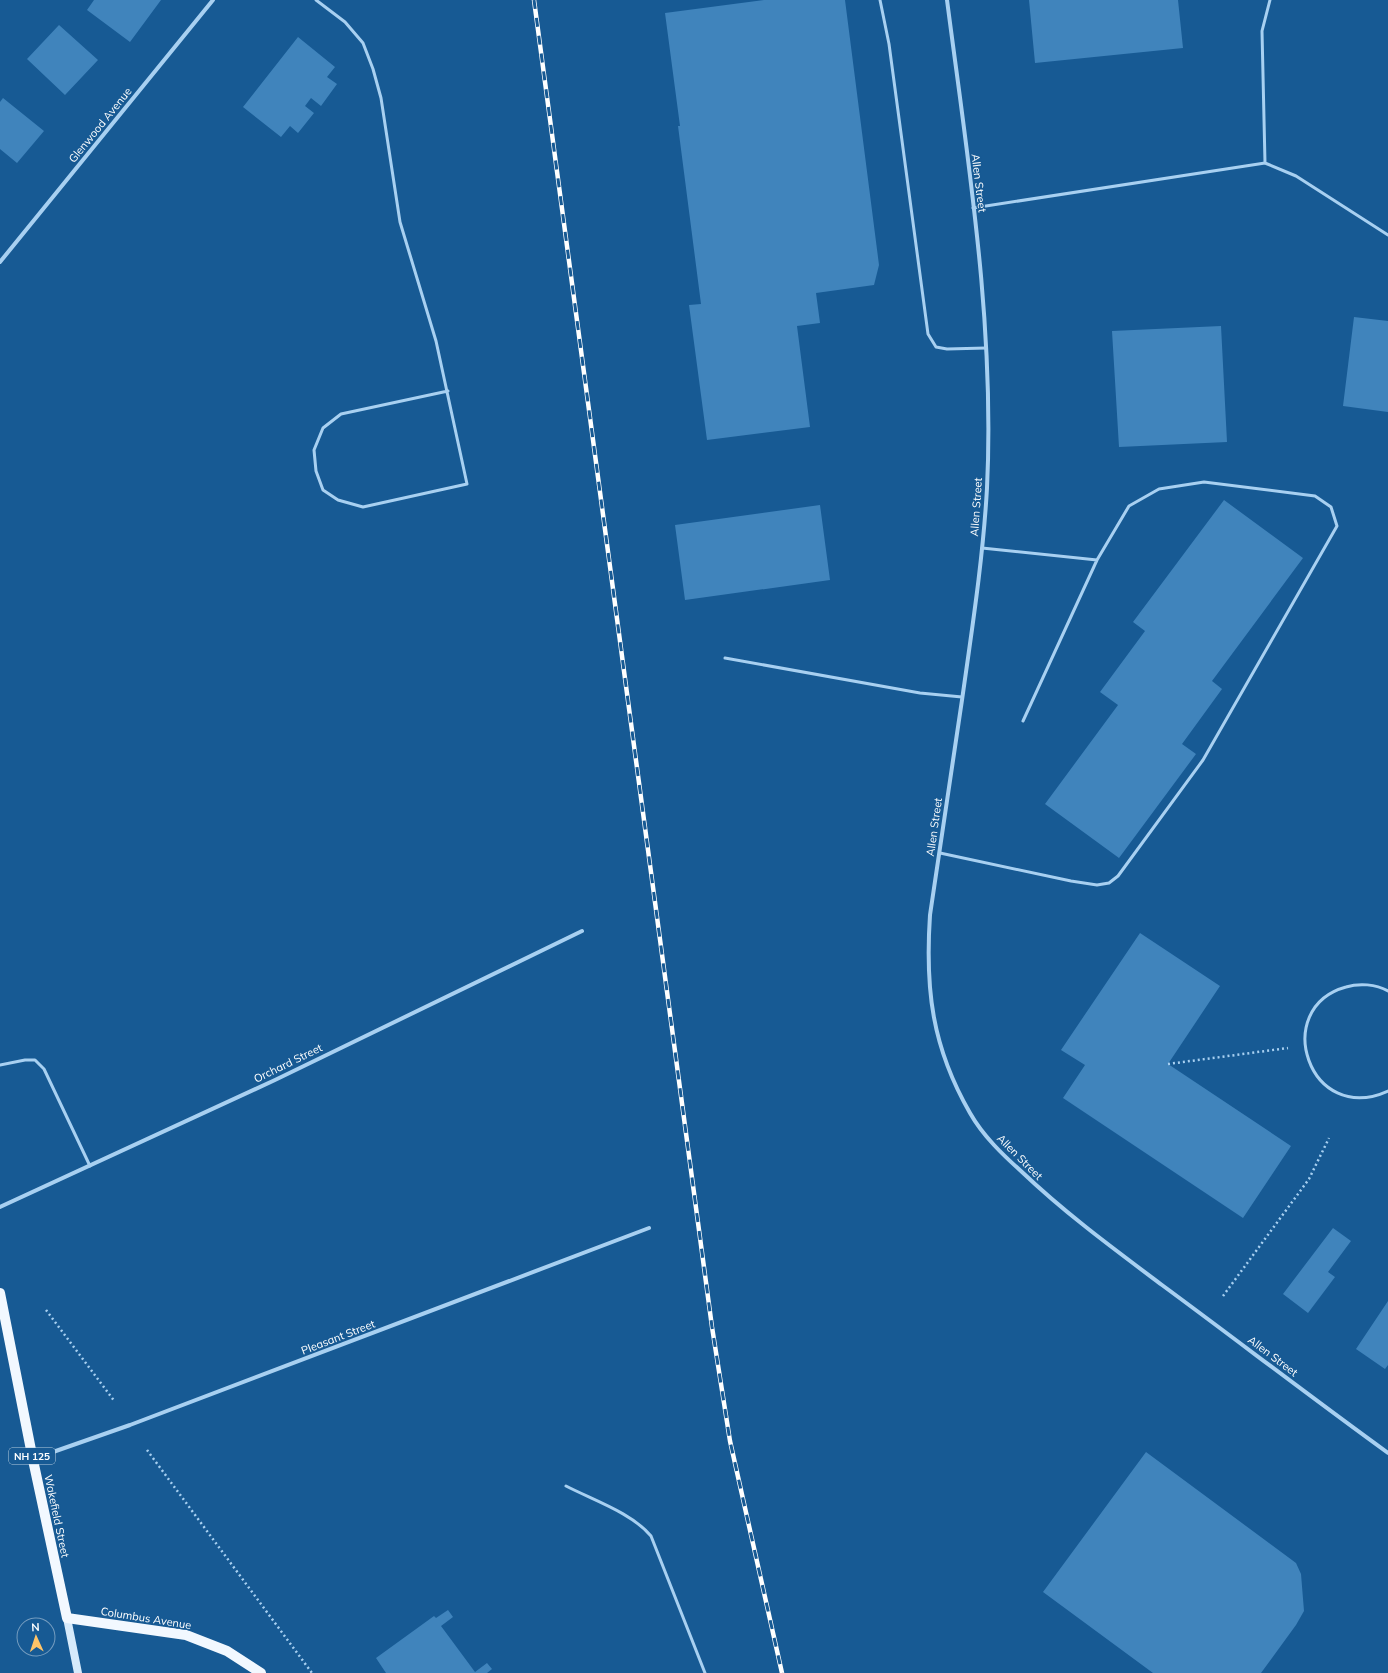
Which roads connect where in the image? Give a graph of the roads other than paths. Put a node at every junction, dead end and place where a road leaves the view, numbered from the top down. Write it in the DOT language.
graph roads {
  1 [pos="213,0"];
  2 [pos="316,0"];
  3 [pos="880,0"];
  4 [pos="947,0"];
  5 [pos="1265,0"];
  6 [pos="1270,1"];
  7 [pos="1266,163"];
  8 [pos="974,208"];
  9 [pos="1388,235"];
  10 [pos="0,262"];
  11 [pos="986,348"];
  12 [pos="448,391"];
  13 [pos="982,548"];
  14 [pos="1097,560"];
  15 [pos="725,658"];
  16 [pos="962,697"];
  17 [pos="1023,721"];
  18 [pos="940,853"];
  19 [pos="582,931"];
  20 [pos="1388,991"];
  21 [pos="0,1065"];
  22 [pos="1388,1092"];
  23 [pos="90,1166"];
  24 [pos="0,1207"];
  25 [pos="649,1228"];
  26 [pos="0,1293"];
  27 [pos="1388,1453"];
  28 [pos="33,1460"];
  29 [pos="566,1486"];
  30 [pos="67,1618"];
  31 [pos="78,1673"];
  32 [pos="261,1673"];
  33 [pos="705,1673"];
  1 -- 10 [label="street, Glenwood Avenue"];
  2 -- 12 [label="lane"];
  3 -- 11 [label="lane"];
  4 -- 8 [label="street, Allen Street"];
  5 -- 6 [label="lane"];
  6 -- 7 [label="lane"];
  7 -- 8 [label="lane"];
  7 -- 9 [label="lane"];
  8 -- 11 [label="street, Allen Street"];
  11 -- 13 [label="street, Allen Street"];
  12 -- 12 [label="lane"];
  13 -- 14 [label="lane"];
  13 -- 16 [label="street, Allen Street"];
  14 -- 17 [label="lane"];
  14 -- 18 [label="lane"];
  15 -- 16 [label="lane"];
  16 -- 18 [label="street, Allen Street"];
  18 -- 27 [label="street, Allen Street"];
  19 -- 23 [label="street, Orchard Street"];
  20 -- 22 [label="lane"];
  21 -- 23 [label="lane"];
  23 -- 24 [label="street, Orchard Street"];
  25 -- 28 [label="street, Pleasant Street"];
  26 -- 28 [label="main road, Wakefield Street / NH 125"];
  28 -- 30 [label="main road, Wakefield Street / NH 125"];
  29 -- 33 [label="lane"];
  30 -- 31 [label="main road, Wakefield Street"];
  30 -- 32 [label="main road, Columbus Avenue"];
}
